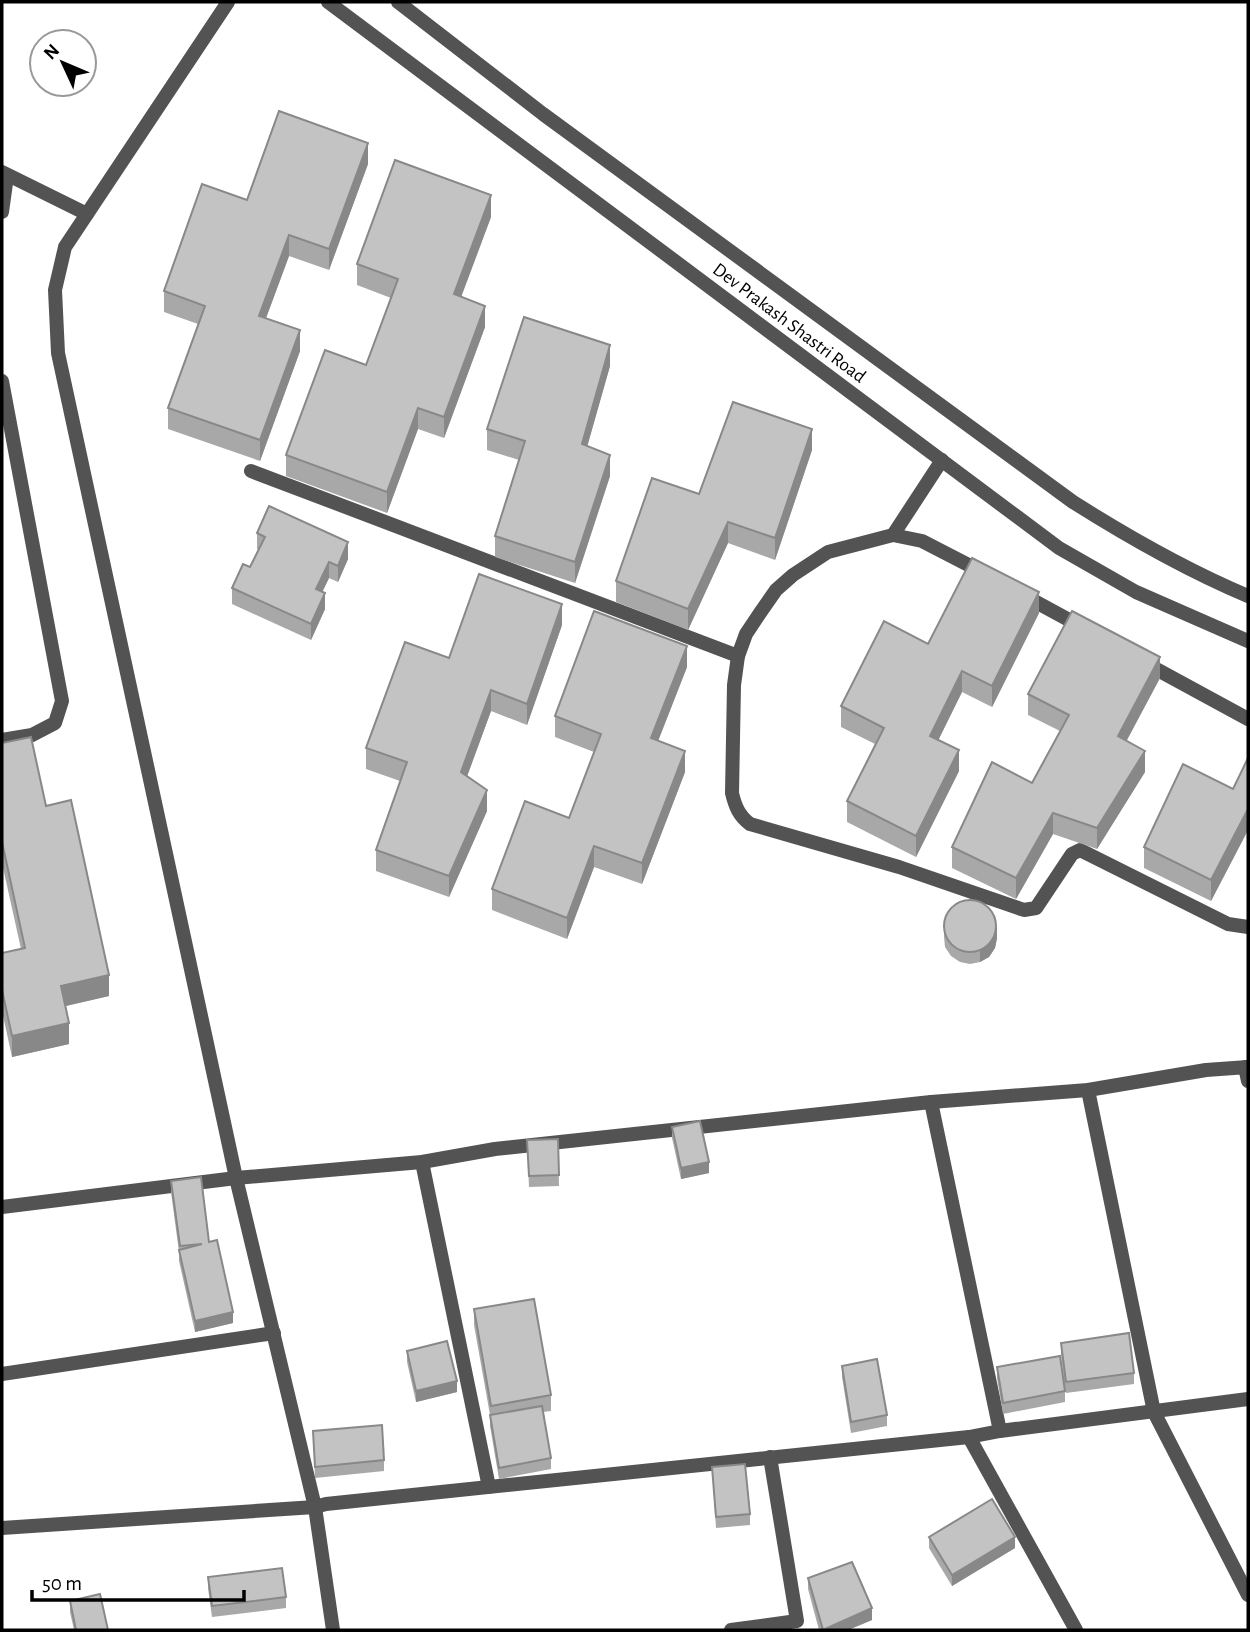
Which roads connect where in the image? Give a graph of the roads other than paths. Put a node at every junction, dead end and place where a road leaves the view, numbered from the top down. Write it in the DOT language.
graph roads {
  1 [pos="228,2"];
  2 [pos="328,2"];
  3 [pos="398,2"];
  4 [pos="4,174"];
  5 [pos="2,212"];
  6 [pos="87,214"];
  7 [pos="2,382"];
  8 [pos="943,460"];
  9 [pos="251,471"];
  10 [pos="893,535"];
  11 [pos="1248,596"];
  12 [pos="1098,637"];
  13 [pos="1248,641"];
  14 [pos="738,656"];
  15 [pos="1134,656"];
  16 [pos="1248,719"];
  17 [pos="2,740"];
  18 [pos="1248,927"];
  19 [pos="1247,1072"];
  20 [pos="1088,1090"];
  21 [pos="931,1102"];
  22 [pos="422,1161"];
  23 [pos="236,1178"];
  24 [pos="2,1207"];
  25 [pos="274,1333"];
  26 [pos="2,1374"];
  27 [pos="1248,1399"];
  28 [pos="1154,1412"];
  29 [pos="1000,1431"];
  30 [pos="969,1437"];
  31 [pos="770,1457"];
  32 [pos="489,1487"];
  33 [pos="315,1507"];
  34 [pos="2,1528"];
  35 [pos="1248,1595"];
  36 [pos="799,1626"];
  37 [pos="333,1630"];
  38 [pos="731,1630"];
  39 [pos="1076,1630"];
  1 -- 6 [label="street"];
  2 -- 8 [label="street, Dev Prakash Shastri Road"];
  3 -- 11 [label="street, Dev Prakash Shastri Road"];
  4 -- 5 [label="street"];
  4 -- 6 [label="street"];
  6 -- 23 [label="street"];
  7 -- 17 [label="street"];
  8 -- 10 [label="street"];
  8 -- 13 [label="street, Dev Prakash Shastri Road"];
  9 -- 14 [label="street"];
  10 -- 12 [label="street"];
  10 -- 14 [label="street"];
  14 -- 18 [label="street"];
  15 -- 16 [label="street"];
  19 -- 20 [label="street"];
  20 -- 21 [label="street"];
  20 -- 28 [label="street"];
  21 -- 22 [label="street"];
  21 -- 29 [label="street"];
  22 -- 23 [label="street"];
  22 -- 32 [label="street"];
  23 -- 24 [label="street"];
  23 -- 25 [label="street"];
  25 -- 26 [label="street"];
  25 -- 33 [label="street"];
  27 -- 28 [label="street"];
  28 -- 29 [label="street"];
  28 -- 35 [label="street"];
  29 -- 30 [label="street"];
  30 -- 31 [label="street"];
  30 -- 39 [label="street"];
  31 -- 32 [label="street"];
  31 -- 36 [label="street"];
  32 -- 33 [label="street"];
  33 -- 34 [label="street"];
  33 -- 37 [label="street"];
  36 -- 38 [label="street"];
}
